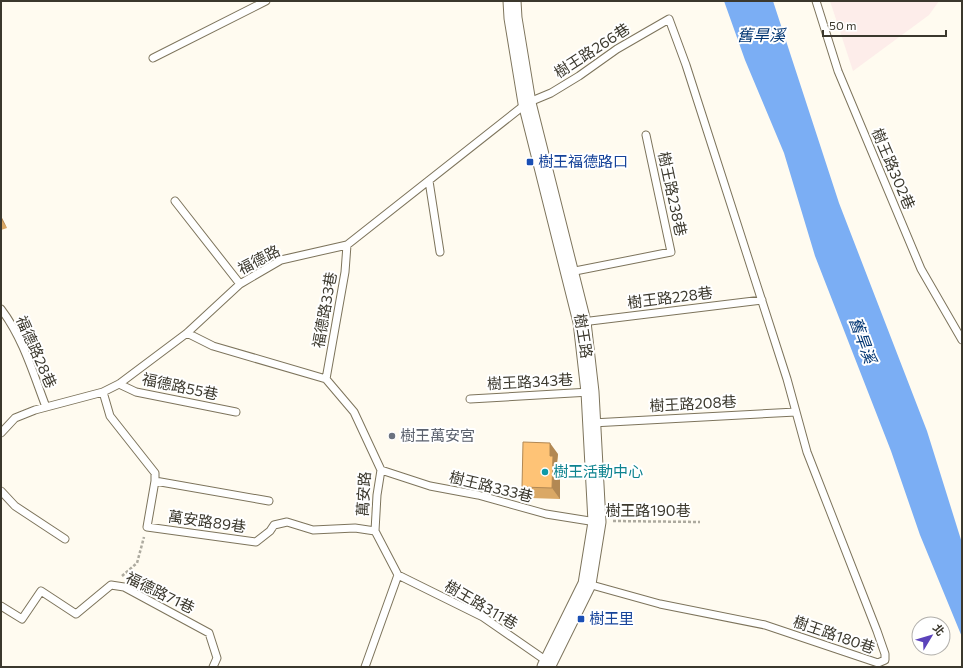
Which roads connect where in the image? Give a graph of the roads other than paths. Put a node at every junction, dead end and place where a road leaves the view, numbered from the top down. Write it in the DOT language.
graph roads {
  1 [pos="266,1"];
  2 [pos="512,1"];
  3 [pos="816,1"];
  4 [pos="153,58"];
  5 [pos="527,103"];
  6 [pos="646,135"];
  7 [pos="429,181"];
  8 [pos="175,201"];
  9 [pos="347,245"];
  10 [pos="440,252"];
  11 [pos="570,272"];
  12 [pos="240,284"];
  13 [pos="762,300"];
  14 [pos="1,309"];
  15 [pos="582,322"];
  16 [pos="187,332"];
  17 [pos="962,340"];
  18 [pos="326,379"];
  19 [pos="119,384"];
  20 [pos="103,392"];
  21 [pos="590,392"];
  22 [pos="470,399"];
  23 [pos="46,407"];
  24 [pos="236,412"];
  25 [pos="796,412"];
  26 [pos="592,423"];
  27 [pos="1,433"];
  28 [pos="381,470"];
  29 [pos="155,481"];
  30 [pos="1,491"];
  31 [pos="269,501"];
  32 [pos="597,522"];
  33 [pos="375,531"];
  34 [pos="65,540"];
  35 [pos="398,575"];
  36 [pos="587,584"];
  37 [pos="1,606"];
  38 [pos="547,664"];
  39 [pos="213,667"];
  40 [pos="365,667"];
  1 -- 4 [label="lane"];
  2 -- 5 [label="street, 樹王路"];
  3 -- 17 [label="lane, 樹王路302巷"];
  5 -- 7 [label="lane, 福德路"];
  5 -- 11 [label="street, 樹王路"];
  5 -- 13 [label="lane, 樹王路266巷"];
  6 -- 11 [label="lane, 樹王路238巷"];
  7 -- 9 [label="lane, 福德路"];
  7 -- 10 [label="lane"];
  8 -- 12 [label="lane"];
  9 -- 12 [label="lane, 福德路"];
  9 -- 18 [label="lane, 福德路33巷"];
  11 -- 15 [label="street, 樹王路"];
  12 -- 16 [label="lane, 福德路"];
  13 -- 15 [label="lane, 樹王路228巷"];
  13 -- 25 [label="lane"];
  14 -- 23 [label="lane, 福德路28巷"];
  15 -- 21 [label="street, 樹王路"];
  16 -- 18 [label="lane"];
  16 -- 19 [label="lane, 福德路"];
  18 -- 28 [label="lane, 萬安路"];
  19 -- 20 [label="lane, 福德路"];
  19 -- 24 [label="lane, 福德路55巷"];
  20 -- 23 [label="lane, 福德路"];
  20 -- 29 [label="lane"];
  21 -- 22 [label="lane, 樹王路343巷"];
  21 -- 26 [label="street, 樹王路"];
  23 -- 27 [label="lane, 福德路"];
  25 -- 26 [label="lane, 樹王路208巷"];
  25 -- 36 [label="lane, 樹王路180巷"];
  26 -- 32 [label="street, 樹王路"];
  28 -- 32 [label="lane, 樹王路333巷"];
  28 -- 33 [label="lane, 萬安路"];
  29 -- 31 [label="lane"];
  29 -- 33 [label="lane, 萬安路89巷"];
  30 -- 34 [label="lane"];
  32 -- 36 [label="street, 樹王路"];
  33 -- 35 [label="lane, 萬安路"];
  35 -- 38 [label="lane, 樹王路311巷"];
  35 -- 40 [label="lane"];
  36 -- 38 [label="street, 樹王路"];
  37 -- 39 [label="lane, 福德路71巷"];
}
